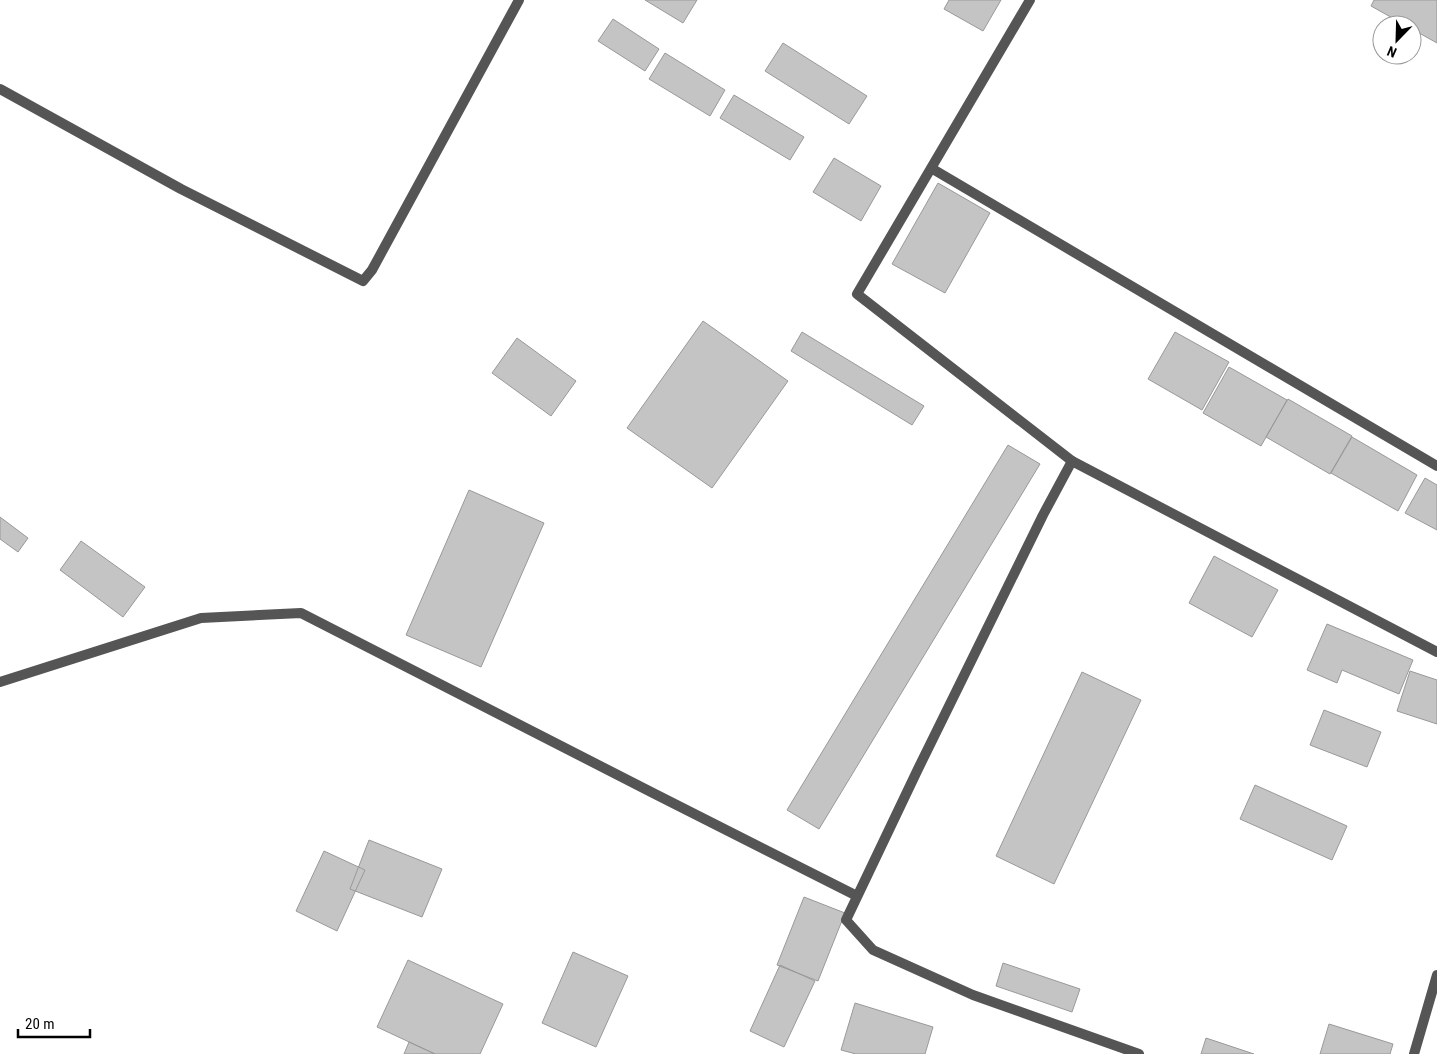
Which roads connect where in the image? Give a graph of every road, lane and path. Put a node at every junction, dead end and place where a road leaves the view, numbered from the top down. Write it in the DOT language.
graph roads {
  1 [pos="519,0"];
  2 [pos="1030,0"];
  3 [pos="0,88"];
  4 [pos="931,168"];
  5 [pos="1072,461"];
  6 [pos="1437,466"];
  7 [pos="1437,652"];
  8 [pos="0,682"];
  9 [pos="858,896"];
  10 [pos="1437,975"];
  11 [pos="1139,1054"];
  12 [pos="1414,1054"];
  1 -- 3 [label="street"];
  2 -- 4 [label="street"];
  4 -- 5 [label="street"];
  4 -- 6 [label="street"];
  5 -- 7 [label="street"];
  5 -- 9 [label="street"];
  8 -- 9 [label="street"];
  9 -- 11 [label="street"];
  10 -- 12 [label="street"];
}
